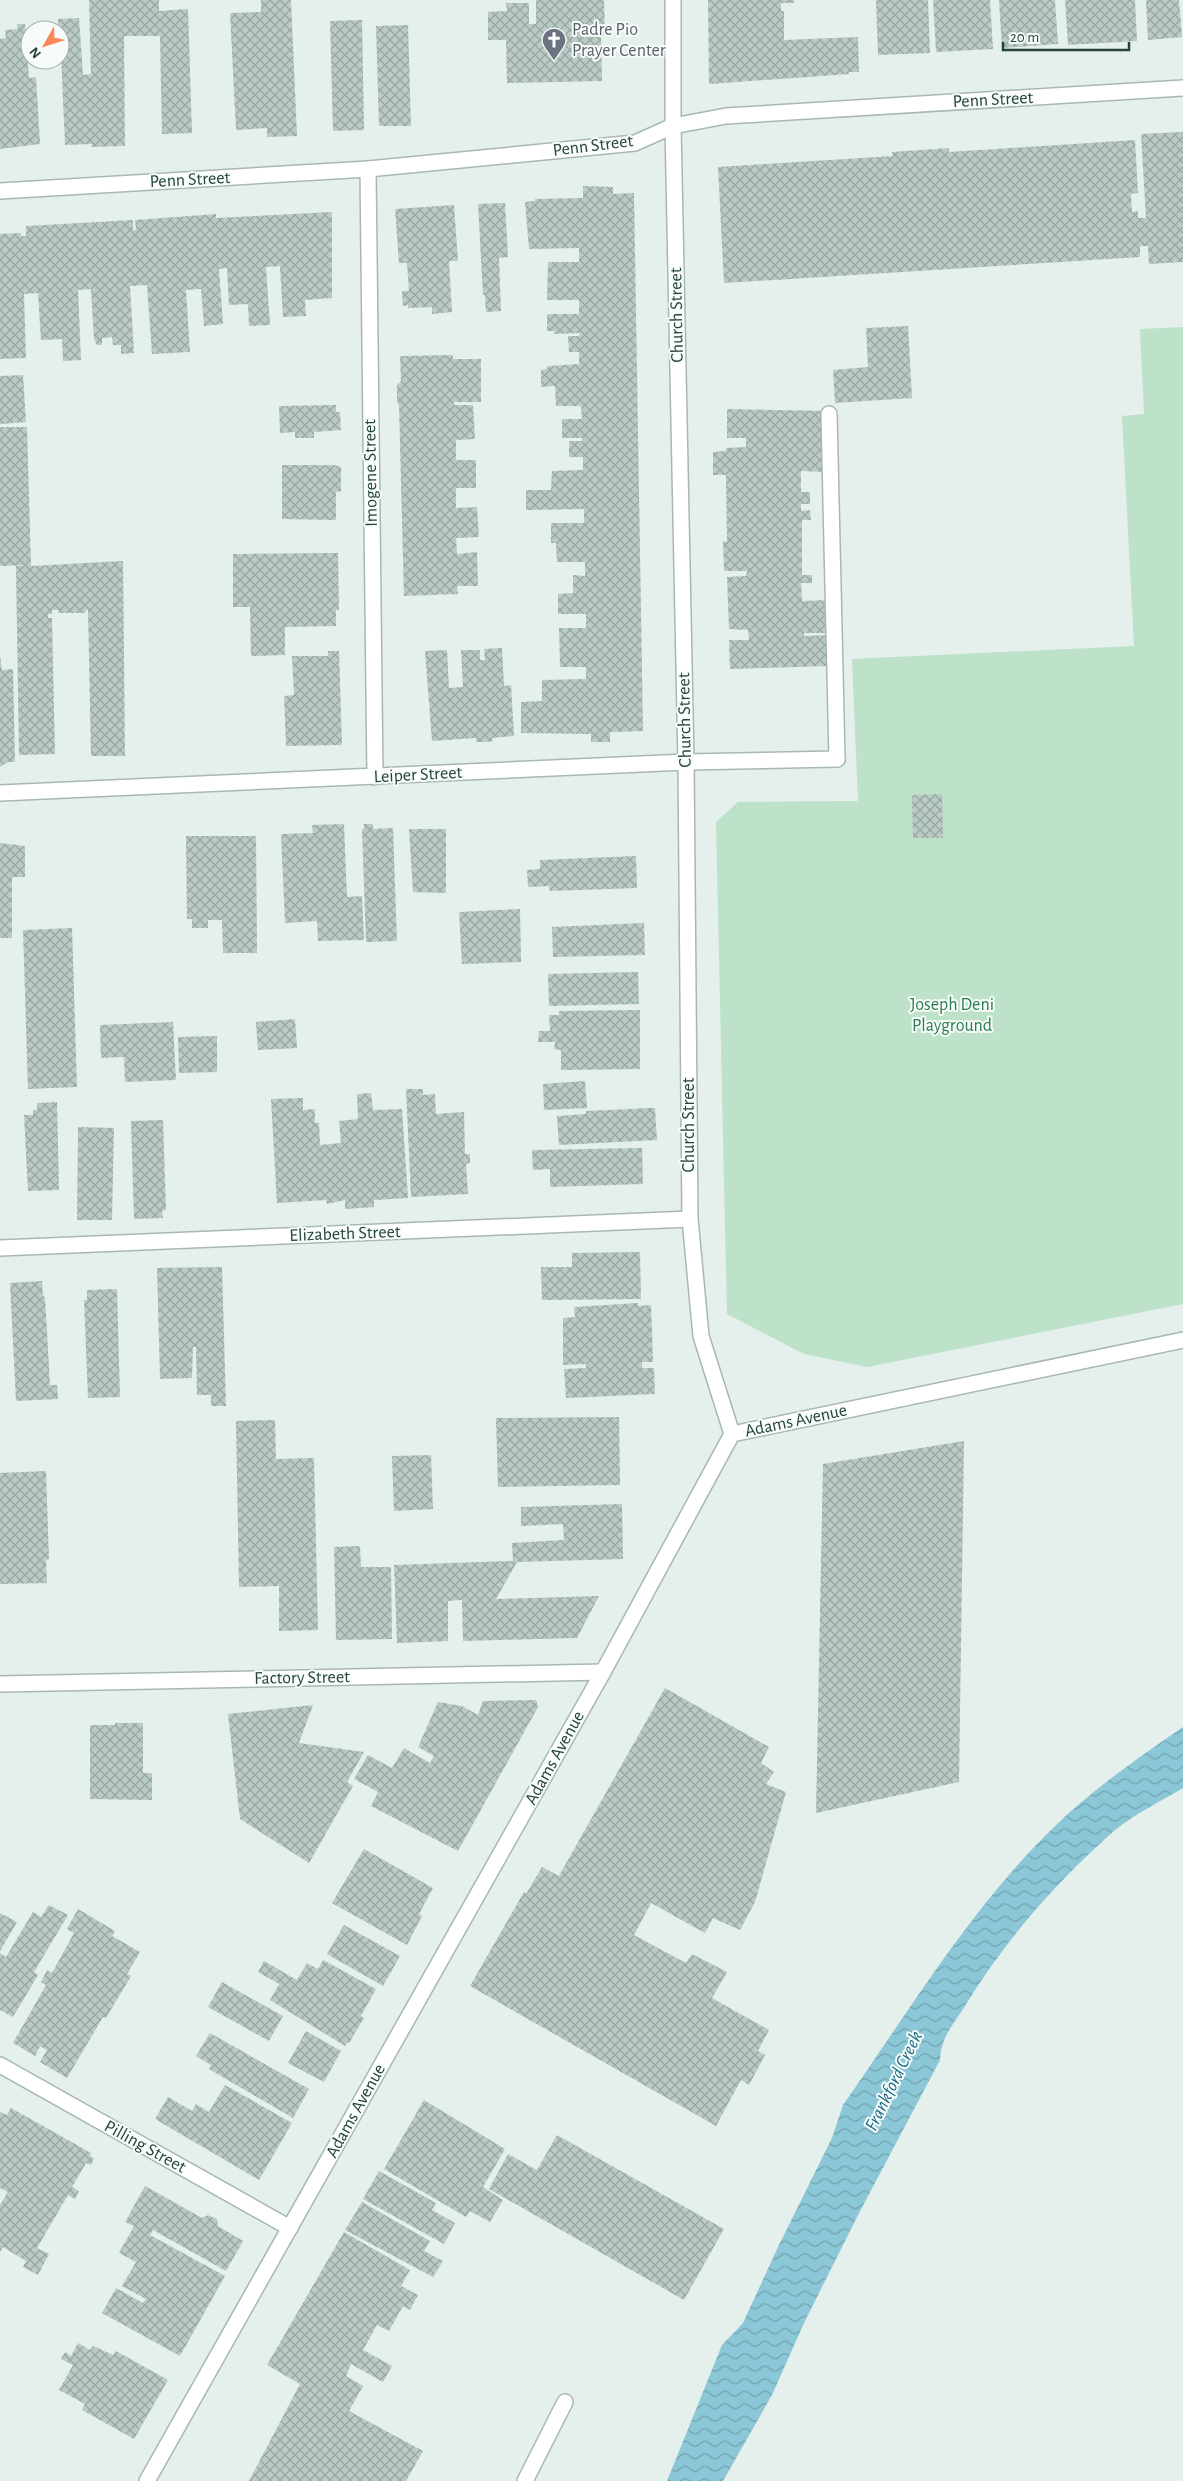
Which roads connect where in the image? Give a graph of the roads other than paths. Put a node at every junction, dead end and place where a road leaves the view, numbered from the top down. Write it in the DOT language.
graph roads {
  1 [pos="673,0"];
  2 [pos="1183,88"];
  3 [pos="673,126"];
  4 [pos="368,169"];
  5 [pos="0,191"];
  6 [pos="829,414"];
  7 [pos="686,762"];
  8 [pos="375,777"];
  9 [pos="0,793"];
  10 [pos="690,1219"];
  11 [pos="0,1248"];
  12 [pos="1183,1340"];
  13 [pos="732,1434"];
  14 [pos="603,1672"];
  15 [pos="0,1684"];
  16 [pos="0,2065"];
  17 [pos="290,2228"];
  18 [pos="565,2402"];
  19 [pos="147,2481"];
  20 [pos="525,2481"];
  1 -- 3 [label="street, Church Street"];
  2 -- 3 [label="street, Penn Street"];
  3 -- 4 [label="street, Penn Street"];
  3 -- 7 [label="street, Church Street"];
  4 -- 5 [label="street, Penn Street"];
  4 -- 8 [label="street, Imogene Street"];
  6 -- 7 [label="street, Leiper Street"];
  7 -- 8 [label="street, Leiper Street"];
  7 -- 10 [label="street, Church Street"];
  8 -- 9 [label="street, Leiper Street"];
  10 -- 11 [label="street, Elizabeth Street"];
  10 -- 13 [label="street, Church Street"];
  12 -- 13 [label="street, Adams Avenue"];
  13 -- 14 [label="street, Adams Avenue"];
  14 -- 15 [label="street, Factory Street"];
  14 -- 17 [label="street, Adams Avenue"];
  16 -- 17 [label="street, Pilling Street"];
  17 -- 19 [label="street, Adams Avenue"];
  18 -- 20 [label="street"];
}
